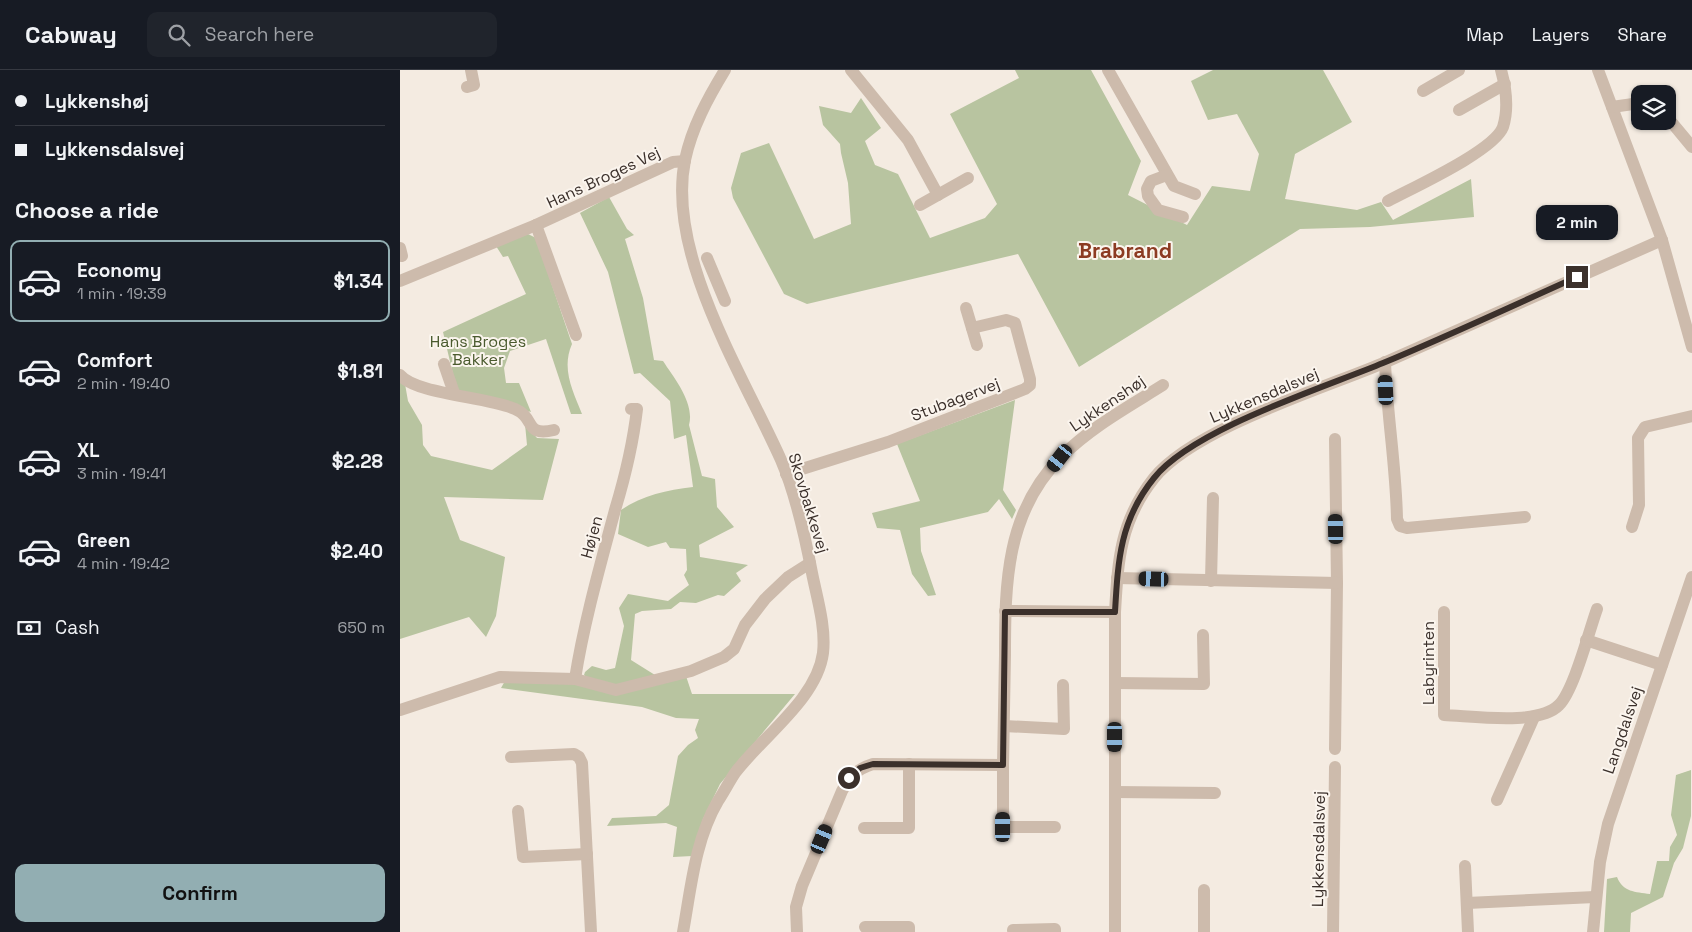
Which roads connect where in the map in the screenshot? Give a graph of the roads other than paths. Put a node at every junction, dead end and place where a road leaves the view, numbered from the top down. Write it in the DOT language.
graph roads {
  1 [pos="470,70"];
  2 [pos="725,70"];
  3 [pos="851,70"];
  4 [pos="1108,70"];
  5 [pos="1460,70"];
  6 [pos="1501,70"];
  7 [pos="1598,70"];
  8 [pos="1505,84"];
  9 [pos="466,87"];
  10 [pos="1423,91"];
  11 [pos="1631,104"];
  12 [pos="1612,107"];
  13 [pos="1459,110"];
  14 [pos="1676,126"];
  15 [pos="1691,141"];
  16 [pos="685,161"];
  17 [pos="1167,175"];
  18 [pos="968,178"];
  19 [pos="1195,194"];
  20 [pos="938,195"];
  21 [pos="1388,202"];
  22 [pos="920,205"];
  23 [pos="1183,217"];
  24 [pos="536,226"];
  25 [pos="1662,240"];
  26 [pos="707,258"];
  27 [pos="400,281"];
  28 [pos="718,285"];
  29 [pos="704,291"];
  30 [pos="725,301"];
  31 [pos="966,308"];
  32 [pos="972,328"];
  33 [pos="576,335"];
  34 [pos="977,345"];
  35 [pos="1692,347"];
  36 [pos="1385,362"];
  37 [pos="444,364"];
  38 [pos="400,375"];
  39 [pos="1163,385"];
  40 [pos="454,393"];
  41 [pos="631,409"];
  42 [pos="1692,416"];
  43 [pos="554,430"];
  44 [pos="1335,439"];
  45 [pos="786,474"];
  46 [pos="1212,498"];
  47 [pos="1525,517"];
  48 [pos="1632,527"];
  49 [pos="810,563"];
  50 [pos="1692,577"];
  51 [pos="1117,578"];
  52 [pos="1211,581"];
  53 [pos="1337,583"];
  54 [pos="1597,609"];
  55 [pos="1005,612"];
  56 [pos="1115,612"];
  57 [pos="1444,612"];
  58 [pos="1203,635"];
  59 [pos="1586,640"];
  60 [pos="1662,666"];
  61 [pos="575,679"];
  62 [pos="1115,683"];
  63 [pos="1063,685"];
  64 [pos="400,710"];
  65 [pos="1534,717"];
  66 [pos="1004,726"];
  67 [pos="1335,749"];
  68 [pos="511,756"];
  69 [pos="909,764"];
  70 [pos="1003,765"];
  71 [pos="1335,767"];
  72 [pos="1115,792"];
  73 [pos="1215,794"];
  74 [pos="1497,800"];
  75 [pos="518,811"];
  76 [pos="1055,827"];
  77 [pos="864,828"];
  78 [pos="586,854"];
  79 [pos="1465,866"];
  80 [pos="1204,890"];
  81 [pos="1595,897"];
  82 [pos="1467,903"];
  83 [pos="865,927"];
  84 [pos="1013,930"];
  85 [pos="591,932"];
  86 [pos="683,932"];
  87 [pos="797,932"];
  88 [pos="909,932"];
  89 [pos="1055,932"];
  90 [pos="1115,932"];
  91 [pos="1204,932"];
  92 [pos="1333,932"];
  93 [pos="1468,932"];
  94 [pos="1593,932"];
  1 -- 9 [label="street"];
  2 -- 16 [label="street, Skovbakkevej"];
  3 -- 20 [label="street"];
  4 -- 17 [label="street"];
  5 -- 10 [label="street"];
  6 -- 8 [label="street"];
  7 -- 12 [label="street"];
  8 -- 13 [label="street"];
  8 -- 21 [label="street"];
  11 -- 12 [label="street"];
  12 -- 25 [label="street"];
  14 -- 15 [label="street"];
  16 -- 24 [label="street, Hans Broges Vej"];
  16 -- 29 [label="street, Skovbakkevej"];
  17 -- 19 [label="street"];
  17 -- 23 [label="street"];
  18 -- 20 [label="street"];
  20 -- 22 [label="street"];
  24 -- 27 [label="street, Hans Broges Vej"];
  24 -- 33 [label="street, Hans Broges Vej"];
  25 -- 35 [label="street"];
  25 -- 36 [label="street, Lykkensdalsvej"];
  26 -- 28 [label="street"];
  28 -- 29 [label="street"];
  28 -- 30 [label="street"];
  29 -- 45 [label="street, Skovbakkevej"];
  31 -- 32 [label="street"];
  32 -- 34 [label="street"];
  32 -- 45 [label="street, Stubagervej"];
  36 -- 47 [label="street"];
  36 -- 51 [label="street, Lykkensdalsvej"];
  37 -- 40 [label="street"];
  38 -- 40 [label="street"];
  39 -- 55 [label="street, Lykkenshøj"];
  40 -- 43 [label="street"];
  41 -- 61 [label="street, Højen"];
  42 -- 48 [label="street"];
  44 -- 53 [label="street"];
  45 -- 49 [label="street, Skovbakkevej"];
  46 -- 52 [label="street"];
  49 -- 61 [label="street"];
  49 -- 86 [label="street, Skovbakkevej"];
  50 -- 60 [label="street, Langdalsvej"];
  51 -- 52 [label="street"];
  51 -- 56 [label="street, Lykkensdalsvej"];
  52 -- 53 [label="street"];
  53 -- 67 [label="street"];
  54 -- 59 [label="street, Labyrinten"];
  55 -- 56 [label="street"];
  55 -- 66 [label="street, Lykkenshøj"];
  56 -- 62 [label="street, Lykkensdalsvej"];
  57 -- 65 [label="street, Labyrinten"];
  58 -- 62 [label="street"];
  59 -- 60 [label="street"];
  59 -- 65 [label="street, Labyrinten"];
  60 -- 81 [label="street, Langdalsvej"];
  61 -- 64 [label="street"];
  62 -- 72 [label="street, Lykkensdalsvej"];
  63 -- 66 [label="street"];
  65 -- 74 [label="street"];
  66 -- 70 [label="street, Lykkenshøj"];
  68 -- 78 [label="street"];
  69 -- 70 [label="street"];
  69 -- 77 [label="street"];
  69 -- 87 [label="street"];
  70 -- 76 [label="street, Lykkenshøj"];
  71 -- 92 [label="street, Lykkensdalsvej"];
  72 -- 73 [label="street"];
  72 -- 90 [label="street, Lykkensdalsvej"];
  75 -- 78 [label="street"];
  78 -- 85 [label="street"];
  79 -- 82 [label="street"];
  80 -- 91 [label="street"];
  81 -- 82 [label="street"];
  81 -- 94 [label="street, Langdalsvej"];
  82 -- 93 [label="street"];
  83 -- 88 [label="street"];
  84 -- 89 [label="street"];
}
